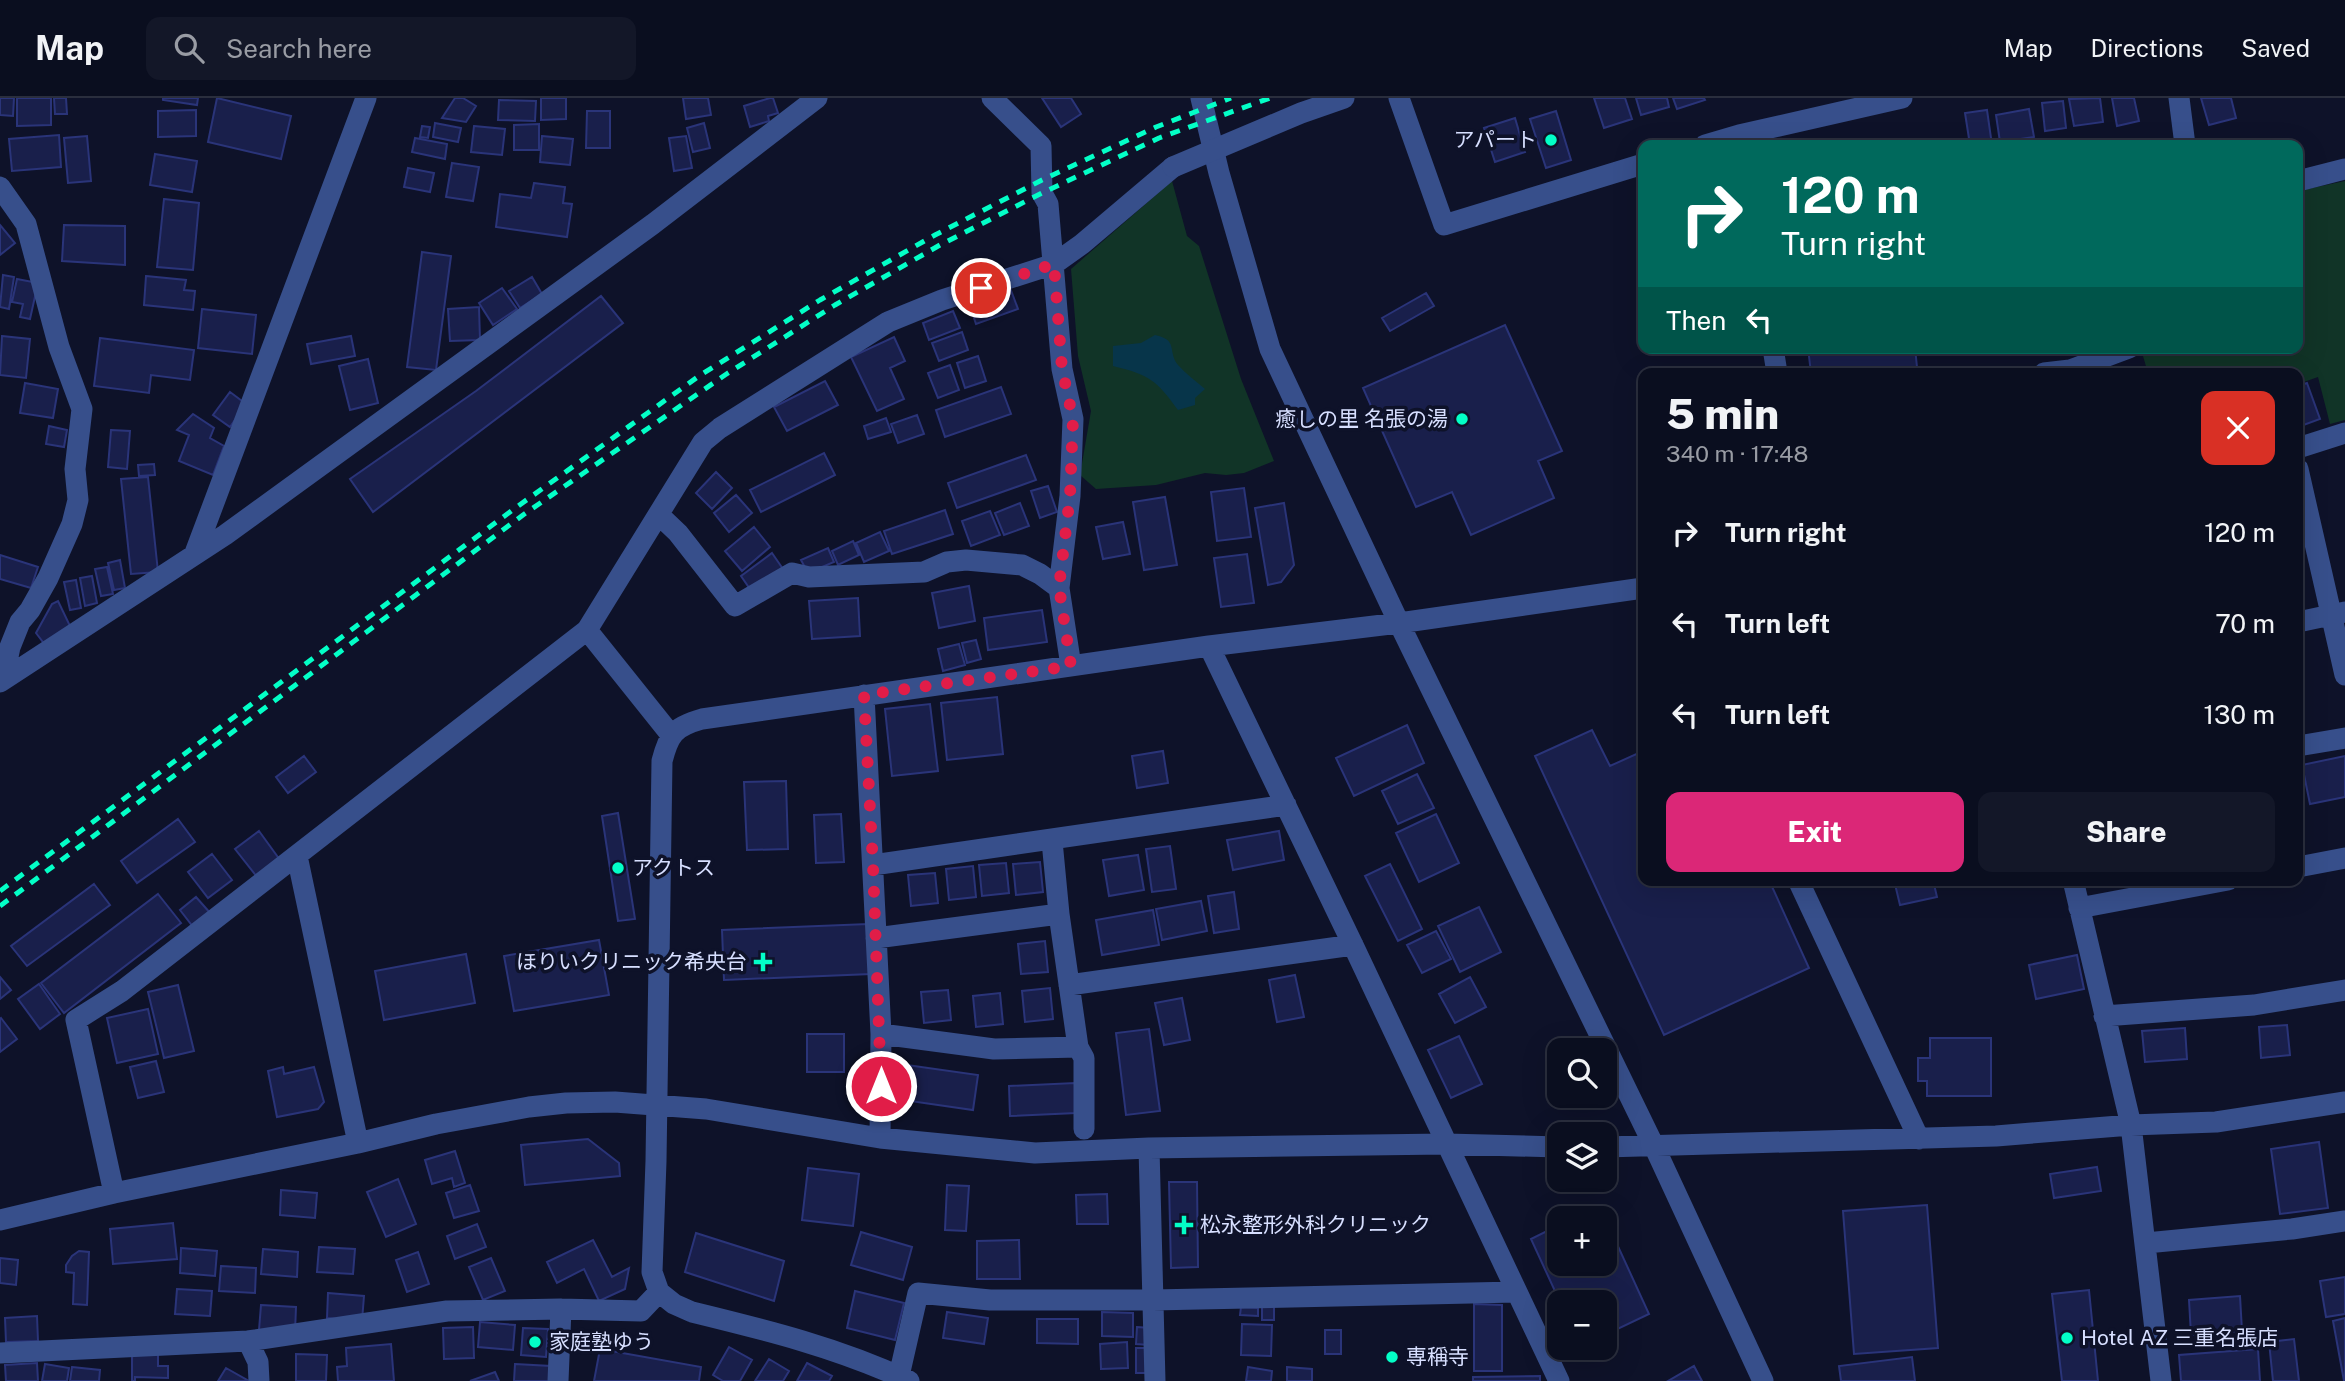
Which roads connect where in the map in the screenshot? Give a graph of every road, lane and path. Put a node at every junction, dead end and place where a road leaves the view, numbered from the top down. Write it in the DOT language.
graph roads {
  1 [pos="366,98"];
  2 [pos="817,98"];
  3 [pos="992,98"];
  4 [pos="1201,98"];
  5 [pos="1344,98"];
  6 [pos="1399,98"];
  7 [pos="1902,98"];
  8 [pos="2179,98"];
  9 [pos="1740,140"];
  10 [pos="2184,140"];
  11 [pos="1638,166"];
  12 [pos="2345,169"];
  13 [pos="2303,180"];
  14 [pos="0,187"];
  15 [pos="1054,264"];
  16 [pos="2113,354"];
  17 [pos="2075,368"];
  18 [pos="2345,433"];
  19 [pos="2303,446"];
  20 [pos="2303,487"];
  21 [pos="659,514"];
  22 [pos="195,553"];
  23 [pos="1059,587"];
  24 [pos="1638,588"];
  25 [pos="2338,615"];
  26 [pos="2303,621"];
  27 [pos="1399,623"];
  28 [pos="587,631"];
  29 [pos="1209,646"];
  30 [pos="1071,666"];
  31 [pos="2345,675"];
  32 [pos="1,681"];
  33 [pos="864,695"];
  34 [pos="671,734"];
  35 [pos="2345,738"];
  36 [pos="2303,745"];
  37 [pos="1286,806"];
  38 [pos="1052,841"];
  39 [pos="297,856"];
  40 [pos="2345,858"];
  41 [pos="873,865"];
  42 [pos="2303,866"];
  43 [pos="1801,886"];
  44 [pos="2074,886"];
  45 [pos="2196,886"];
  46 [pos="2079,908"];
  47 [pos="1059,914"];
  48 [pos="876,938"];
  49 [pos="1353,945"];
  50 [pos="1069,985"];
  51 [pos="2345,989"];
  52 [pos="2104,1016"];
  53 [pos="881,1034"];
  54 [pos="1078,1047"];
  55 [pos="2345,1102"];
  56 [pos="657,1105"];
  57 [pos="2132,1125"];
  58 [pos="1084,1129"];
  59 [pos="880,1138"];
  60 [pos="1919,1139"];
  61 [pos="358,1143"];
  62 [pos="1446,1144"];
  63 [pos="1654,1146"];
  64 [pos="1547,1147"];
  65 [pos="1617,1147"];
  66 [pos="1149,1148"];
  67 [pos="114,1193"];
  68 [pos="0,1220"];
  69 [pos="2345,1221"];
  70 [pos="2146,1243"];
  71 [pos="659,1292"];
  72 [pos="1516,1292"];
  73 [pos="1153,1300"];
  74 [pos="561,1309"];
  75 [pos="248,1341"];
  76 [pos="0,1353"];
  77 [pos="904,1379"];
  78 [pos="259,1381"];
  79 [pos="558,1381"];
  80 [pos="1155,1381"];
  81 [pos="1559,1381"];
  82 [pos="1763,1381"];
  83 [pos="2161,1381"];
  1 -- 22 [label="street"];
  2 -- 22 [label="street"];
  3 -- 15 [label="street"];
  4 -- 27 [label="street"];
  5 -- 15 [label="street, bridge"];
  6 -- 11 [label="street"];
  7 -- 9 [label="street"];
  8 -- 10 [label="street"];
  12 -- 13 [label="street"];
  14 -- 32 [label="street"];
  15 -- 21 [label="street"];
  15 -- 23 [label="street"];
  16 -- 17 [label="street"];
  18 -- 19 [label="street"];
  20 -- 25 [label="street"];
  21 -- 23 [label="street"];
  21 -- 28 [label="street"];
  22 -- 32 [label="street"];
  23 -- 30 [label="street"];
  24 -- 27 [label="street"];
  25 -- 26 [label="street"];
  25 -- 31 [label="street"];
  27 -- 29 [label="street"];
  27 -- 63 [label="street"];
  28 -- 34 [label="street"];
  28 -- 39 [label="street"];
  29 -- 30 [label="street"];
  29 -- 37 [label="street"];
  30 -- 33 [label="street"];
  33 -- 34 [label="street"];
  33 -- 41 [label="street"];
  34 -- 56 [label="street"];
  35 -- 36 [label="street"];
  37 -- 38 [label="street"];
  37 -- 49 [label="street"];
  38 -- 41 [label="street"];
  38 -- 47 [label="street"];
  39 -- 61 [label="street"];
  39 -- 67 [label="street"];
  40 -- 42 [label="street"];
  41 -- 48 [label="street"];
  43 -- 60 [label="street"];
  44 -- 46 [label="street"];
  45 -- 46 [label="street"];
  46 -- 52 [label="street"];
  47 -- 48 [label="street"];
  47 -- 50 [label="street"];
  48 -- 53 [label="street"];
  49 -- 50 [label="street"];
  49 -- 62 [label="street"];
  50 -- 54 [label="street"];
  51 -- 52 [label="street"];
  52 -- 57 [label="street"];
  53 -- 54 [label="street"];
  53 -- 59 [label="street"];
  54 -- 58 [label="street"];
  55 -- 57 [label="street"];
  56 -- 59 [label="street"];
  56 -- 61 [label="street"];
  56 -- 71 [label="street"];
  57 -- 60 [label="street"];
  57 -- 70 [label="street"];
  59 -- 66 [label="street"];
  60 -- 63 [label="street"];
  61 -- 67 [label="street"];
  62 -- 64 [label="street"];
  62 -- 66 [label="street"];
  62 -- 72 [label="street"];
  63 -- 65 [label="street"];
  63 -- 82 [label="street"];
  66 -- 73 [label="street"];
  67 -- 68 [label="street"];
  69 -- 70 [label="street"];
  70 -- 83 [label="street"];
  71 -- 74 [label="street"];
  71 -- 77 [label="street"];
  72 -- 73 [label="street"];
  72 -- 81 [label="street"];
  73 -- 77 [label="street"];
  73 -- 80 [label="street"];
  74 -- 75 [label="street"];
  74 -- 79 [label="street"];
  75 -- 76 [label="street"];
  75 -- 78 [label="street"];
}
